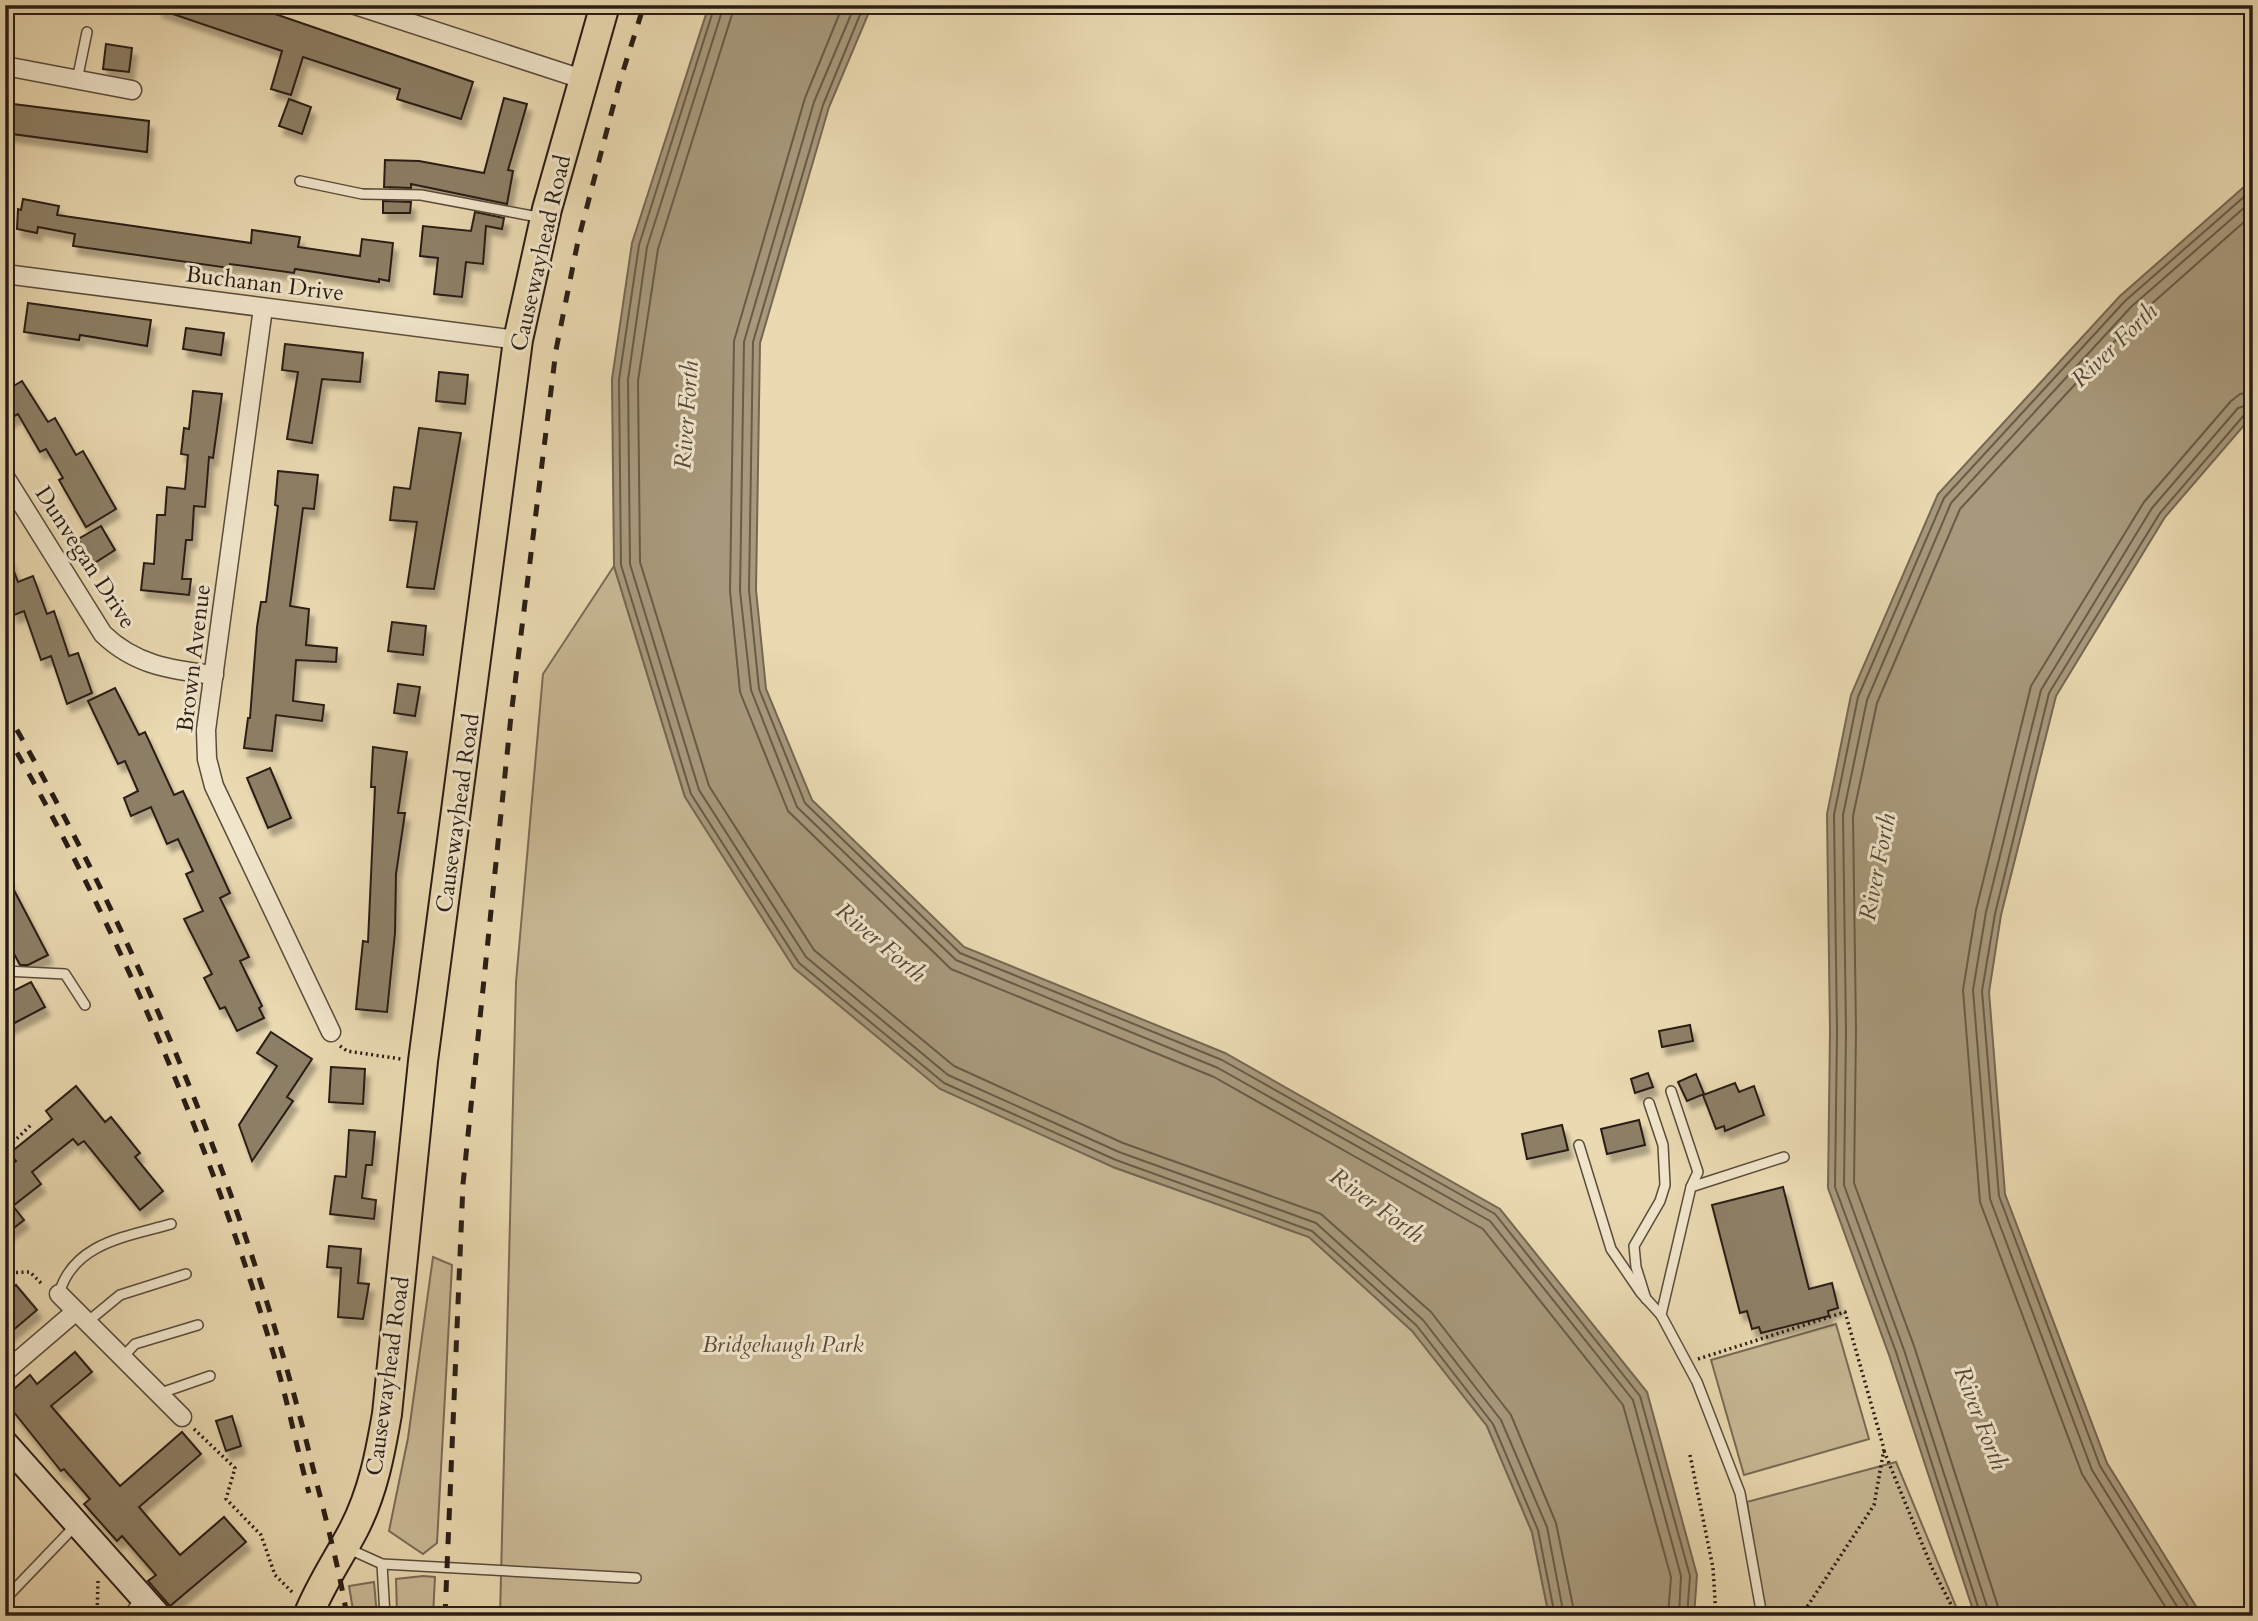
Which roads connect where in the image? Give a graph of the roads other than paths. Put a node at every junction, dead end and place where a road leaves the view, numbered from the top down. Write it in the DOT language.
graph roads {
  1 [pos="355,5"];
  2 [pos="605,5"];
  3 [pos="87,32"];
  4 [pos="5,66"];
  5 [pos="77,79"];
  6 [pos="582,79"];
  7 [pos="132,90"];
  8 [pos="300,181"];
  9 [pos="545,219"];
  10 [pos="5,274"];
  11 [pos="263,308"];
  12 [pos="518,340"];
  13 [pos="5,477"];
  14 [pos="214,675"];
  15 [pos="5,971"];
  16 [pos="85,1005"];
  17 [pos="331,1032"];
  18 [pos="1671,1091"];
  19 [pos="1649,1103"];
  20 [pos="1579,1144"];
  21 [pos="1784,1157"];
  22 [pos="1691,1188"];
  23 [pos="171,1224"];
  24 [pos="186,1274"];
  25 [pos="59,1294"];
  26 [pos="1646,1299"];
  27 [pos="1661,1315"];
  28 [pos="80,1317"];
  29 [pos="198,1325"];
  30 [pos="122,1358"];
  31 [pos="5,1372"];
  32 [pos="210,1376"];
  33 [pos="159,1394"];
  34 [pos="182,1417"];
  35 [pos="5,1443"];
  36 [pos="77,1524"];
  37 [pos="344,1546"];
  38 [pos="382,1564"];
  39 [pos="636,1578"];
  40 [pos="6,1598"];
  41 [pos="302,1606"];
  42 [pos="146,1610"];
  43 [pos="385,1616"];
  44 [pos="1762,1616"];
  1 -- 6 [label="street"];
  2 -- 6 [label="main road, Causewayhead Road"];
  3 -- 5 [label="lane"];
  4 -- 5 [label="street"];
  5 -- 7 [label="street"];
  6 -- 9 [label="main road, Causewayhead Road"];
  8 -- 9 [label="lane"];
  9 -- 12 [label="main road, Causewayhead Road"];
  10 -- 11 [label="street, Buchanan Drive"];
  11 -- 12 [label="street, Buchanan Drive"];
  11 -- 14 [label="street, Brown Avenue"];
  12 -- 37 [label="main road, Causewayhead Road"];
  13 -- 14 [label="street, Dunvegan Drive"];
  14 -- 17 [label="street, Brown Avenue"];
  15 -- 16 [label="lane"];
  18 -- 22 [label="lane"];
  19 -- 26 [label="lane"];
  20 -- 26 [label="lane"];
  21 -- 22 [label="lane"];
  22 -- 27 [label="lane"];
  23 -- 25 [label="lane"];
  24 -- 28 [label="lane"];
  25 -- 28 [label="street"];
  26 -- 27 [label="lane"];
  27 -- 44 [label="lane"];
  28 -- 30 [label="street"];
  28 -- 31 [label="street"];
  29 -- 30 [label="lane"];
  30 -- 33 [label="street"];
  32 -- 33 [label="lane"];
  33 -- 34 [label="street"];
  35 -- 36 [label="main road"];
  36 -- 40 [label="lane"];
  36 -- 42 [label="main road"];
  37 -- 38 [label="lane"];
  37 -- 41 [label="main road, Causewayhead Road"];
  38 -- 39 [label="lane"];
  38 -- 43 [label="lane"];
}
